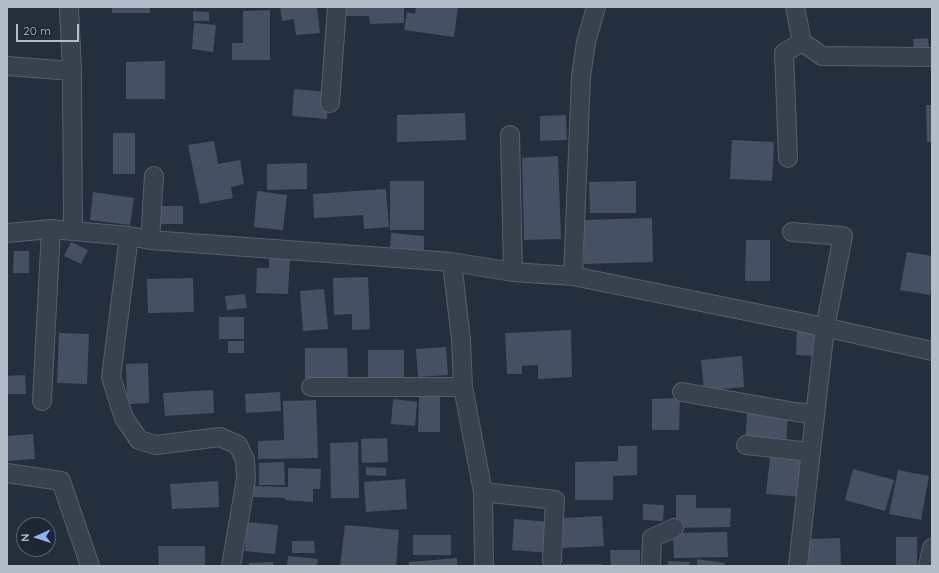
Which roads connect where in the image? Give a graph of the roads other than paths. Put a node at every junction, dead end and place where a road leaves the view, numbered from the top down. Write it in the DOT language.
graph roads {
  1 [pos="69,7"];
  2 [pos="337,7"];
  3 [pos="596,7"];
  4 [pos="795,7"];
  5 [pos="802,42"];
  6 [pos="932,57"];
  7 [pos="7,66"];
  8 [pos="72,71"];
  9 [pos="330,103"];
  10 [pos="510,135"];
  11 [pos="788,158"];
  12 [pos="154,176"];
  13 [pos="51,229"];
  14 [pos="73,231"];
  15 [pos="792,232"];
  16 [pos="7,234"];
  17 [pos="129,236"];
  18 [pos="150,240"];
  19 [pos="452,262"];
  20 [pos="513,272"];
  21 [pos="573,276"];
  22 [pos="825,328"];
  23 [pos="932,351"];
  24 [pos="311,387"];
  25 [pos="463,387"];
  26 [pos="682,392"];
  27 [pos="42,401"];
  28 [pos="814,414"];
  29 [pos="746,445"];
  30 [pos="811,452"];
  31 [pos="7,473"];
  32 [pos="483,492"];
  33 [pos="674,528"];
  34 [pos="932,548"];
  35 [pos="552,560"];
  36 [pos="798,565"];
  37 [pos="90,566"];
  38 [pos="232,566"];
  39 [pos="484,566"];
  40 [pos="651,566"];
  41 [pos="928,566"];
  1 -- 8 [label="street"];
  2 -- 9 [label="street"];
  3 -- 21 [label="street"];
  4 -- 5 [label="street"];
  5 -- 6 [label="street"];
  5 -- 11 [label="street"];
  7 -- 8 [label="street"];
  8 -- 14 [label="street"];
  10 -- 20 [label="street"];
  12 -- 18 [label="street"];
  13 -- 14 [label="street"];
  13 -- 16 [label="street"];
  13 -- 27 [label="street"];
  14 -- 17 [label="street"];
  15 -- 22 [label="street"];
  17 -- 18 [label="street"];
  17 -- 38 [label="street"];
  18 -- 19 [label="street"];
  19 -- 20 [label="street"];
  19 -- 25 [label="street"];
  20 -- 21 [label="street"];
  21 -- 22 [label="street"];
  22 -- 23 [label="street"];
  22 -- 28 [label="street"];
  24 -- 25 [label="street"];
  25 -- 32 [label="street"];
  26 -- 28 [label="street"];
  28 -- 30 [label="street"];
  29 -- 30 [label="street"];
  30 -- 36 [label="street"];
  31 -- 37 [label="street"];
  32 -- 35 [label="street"];
  32 -- 39 [label="street"];
  33 -- 40 [label="street"];
  34 -- 41 [label="street"];
}
